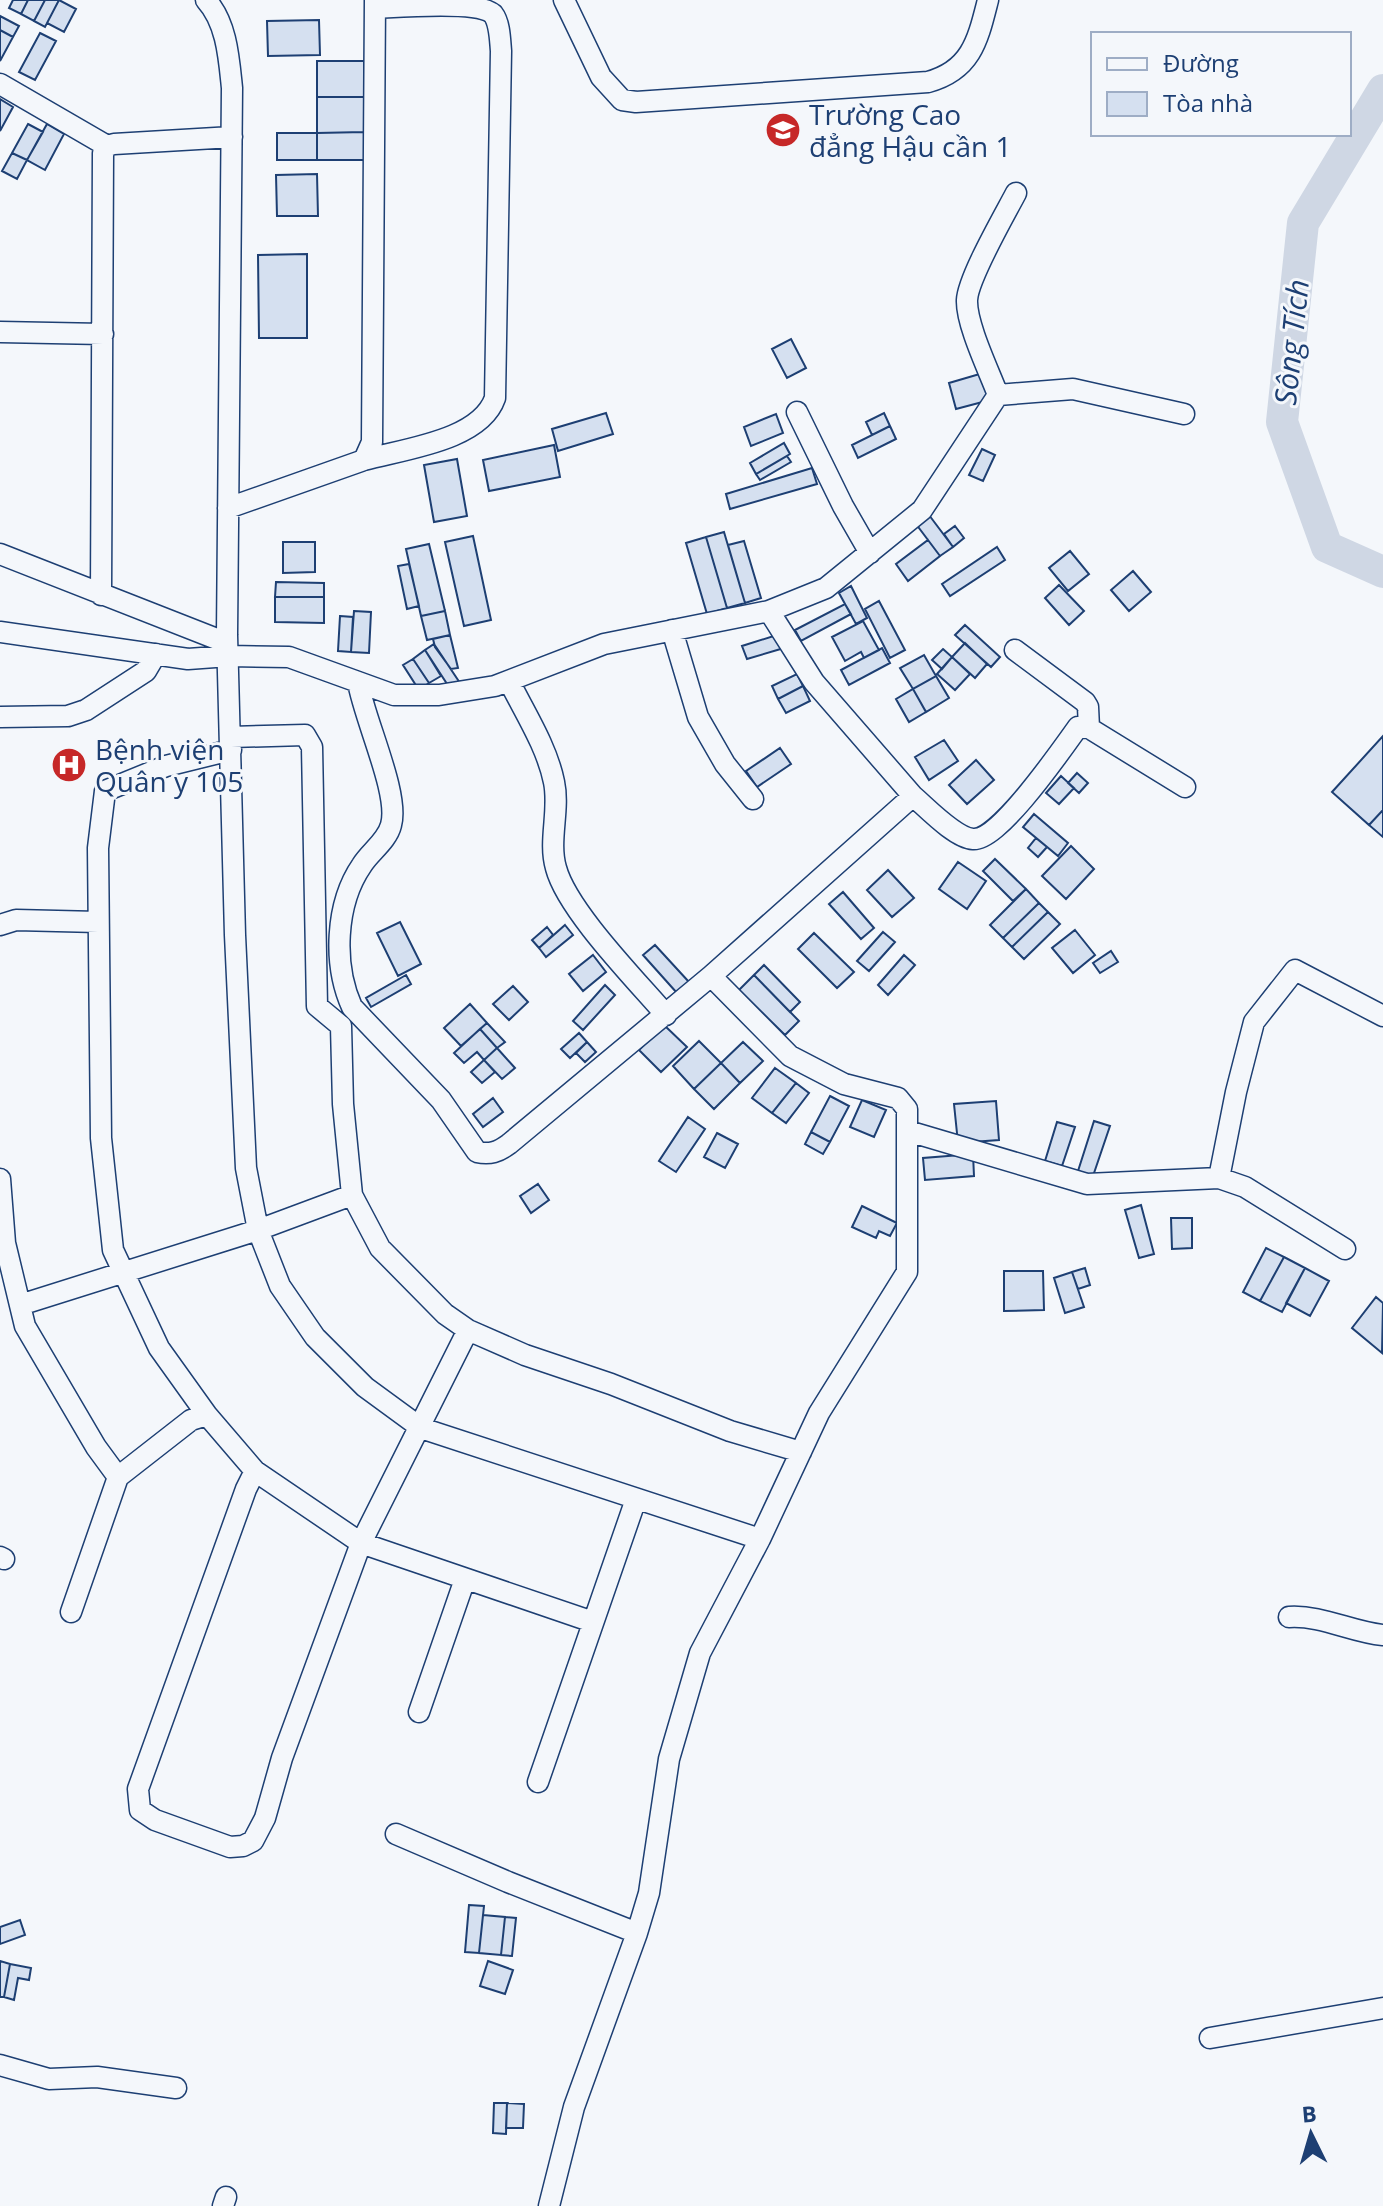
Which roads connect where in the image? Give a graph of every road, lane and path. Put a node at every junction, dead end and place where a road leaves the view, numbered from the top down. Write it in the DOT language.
graph roads {
  1 [pos="206,0"];
  2 [pos="564,0"];
  3 [pos="988,0"];
  4 [pos="375,4"];
  5 [pos="0,84"];
  6 [pos="232,137"];
  7 [pos="107,146"];
  8 [pos="1016,193"];
  9 [pos="0,332"];
  10 [pos="103,334"];
  11 [pos="998,395"];
  12 [pos="797,412"];
  13 [pos="1184,414"];
  14 [pos="364,460"];
  15 [pos="228,508"];
  16 [pos="870,553"];
  17 [pos="0,554"];
  18 [pos="101,595"];
  19 [pos="769,611"];
  20 [pos="672,630"];
  21 [pos="0,632"];
  22 [pos="228,650"];
  23 [pos="1015,650"];
  24 [pos="156,654"];
  25 [pos="509,681"];
  26 [pos="358,682"];
  27 [pos="0,717"];
  28 [pos="1089,728"];
  29 [pos="231,744"];
  30 [pos="1185,787"];
  31 [pos="913,796"];
  32 [pos="753,799"];
  33 [pos="98,922"];
  34 [pos="0,925"];
  35 [pos="711,976"];
  36 [pos="666,1015"];
  37 [pos="1383,1016"];
  38 [pos="908,1131"];
  39 [pos="1219,1178"];
  40 [pos="0,1179"];
  41 [pos="352,1195"];
  42 [pos="258,1230"];
  43 [pos="1345,1249"];
  44 [pos="124,1272"];
  45 [pos="20,1305"];
  46 [pos="468,1330"];
  47 [pos="207,1415"];
  48 [pos="421,1428"];
  49 [pos="801,1452"];
  50 [pos="255,1471"];
  51 [pos="118,1477"];
  52 [pos="636,1499"];
  53 [pos="760,1539"];
  54 [pos="361,1543"];
  55 [pos="465,1579"];
  56 [pos="71,1612"];
  57 [pos="1289,1617"];
  58 [pos="593,1622"];
  59 [pos="1383,1635"];
  60 [pos="419,1712"];
  61 [pos="538,1782"];
  62 [pos="396,1834"];
  63 [pos="637,1933"];
  64 [pos="1383,2008"];
  65 [pos="1210,2038"];
  66 [pos="0,2065"];
  67 [pos="176,2088"];
  68 [pos="549,2206"];
  1 -- 6 [label="street"];
  2 -- 3 [label="street"];
  4 -- 14 [label="street"];
  4 -- 14 [label="street"];
  5 -- 7 [label="street"];
  6 -- 7 [label="street"];
  6 -- 15 [label="street"];
  7 -- 10 [label="street"];
  8 -- 11 [label="street"];
  9 -- 10 [label="street"];
  10 -- 18 [label="street"];
  11 -- 13 [label="street"];
  11 -- 16 [label="street"];
  12 -- 16 [label="street"];
  14 -- 15 [label="street"];
  15 -- 22 [label="street"];
  16 -- 19 [label="street"];
  17 -- 18 [label="street"];
  18 -- 22 [label="street"];
  19 -- 20 [label="street"];
  19 -- 31 [label="street"];
  20 -- 25 [label="street"];
  20 -- 32 [label="street"];
  21 -- 24 [label="street"];
  22 -- 24 [label="street"];
  22 -- 26 [label="street"];
  22 -- 29 [label="street"];
  23 -- 28 [label="street"];
  24 -- 27 [label="street"];
  25 -- 26 [label="street"];
  25 -- 36 [label="street"];
  26 -- 36 [label="street"];
  28 -- 30 [label="street"];
  28 -- 31 [label="street"];
  29 -- 33 [label="street"];
  29 -- 41 [label="street"];
  29 -- 42 [label="street"];
  31 -- 35 [label="street"];
  33 -- 34 [label="street"];
  33 -- 44 [label="street"];
  35 -- 36 [label="street"];
  35 -- 38 [label="street"];
  37 -- 39 [label="street"];
  38 -- 39 [label="street"];
  38 -- 49 [label="street"];
  39 -- 43 [label="street"];
  40 -- 45 [label="street"];
  41 -- 42 [label="street"];
  41 -- 46 [label="street"];
  42 -- 44 [label="street"];
  42 -- 48 [label="street"];
  44 -- 45 [label="street"];
  44 -- 47 [label="street"];
  45 -- 51 [label="street"];
  46 -- 48 [label="street"];
  46 -- 49 [label="street"];
  47 -- 50 [label="street"];
  47 -- 51 [label="street"];
  48 -- 52 [label="street"];
  48 -- 54 [label="street"];
  49 -- 53 [label="street"];
  50 -- 54 [label="street"];
  50 -- 54 [label="street"];
  51 -- 56 [label="street"];
  52 -- 53 [label="street"];
  52 -- 58 [label="street"];
  53 -- 63 [label="street"];
  54 -- 55 [label="street"];
  55 -- 58 [label="street"];
  55 -- 60 [label="street"];
  57 -- 59 [label="street"];
  58 -- 61 [label="street"];
  62 -- 63 [label="street"];
  63 -- 68 [label="street"];
  64 -- 65 [label="street"];
  66 -- 67 [label="street"];
}
